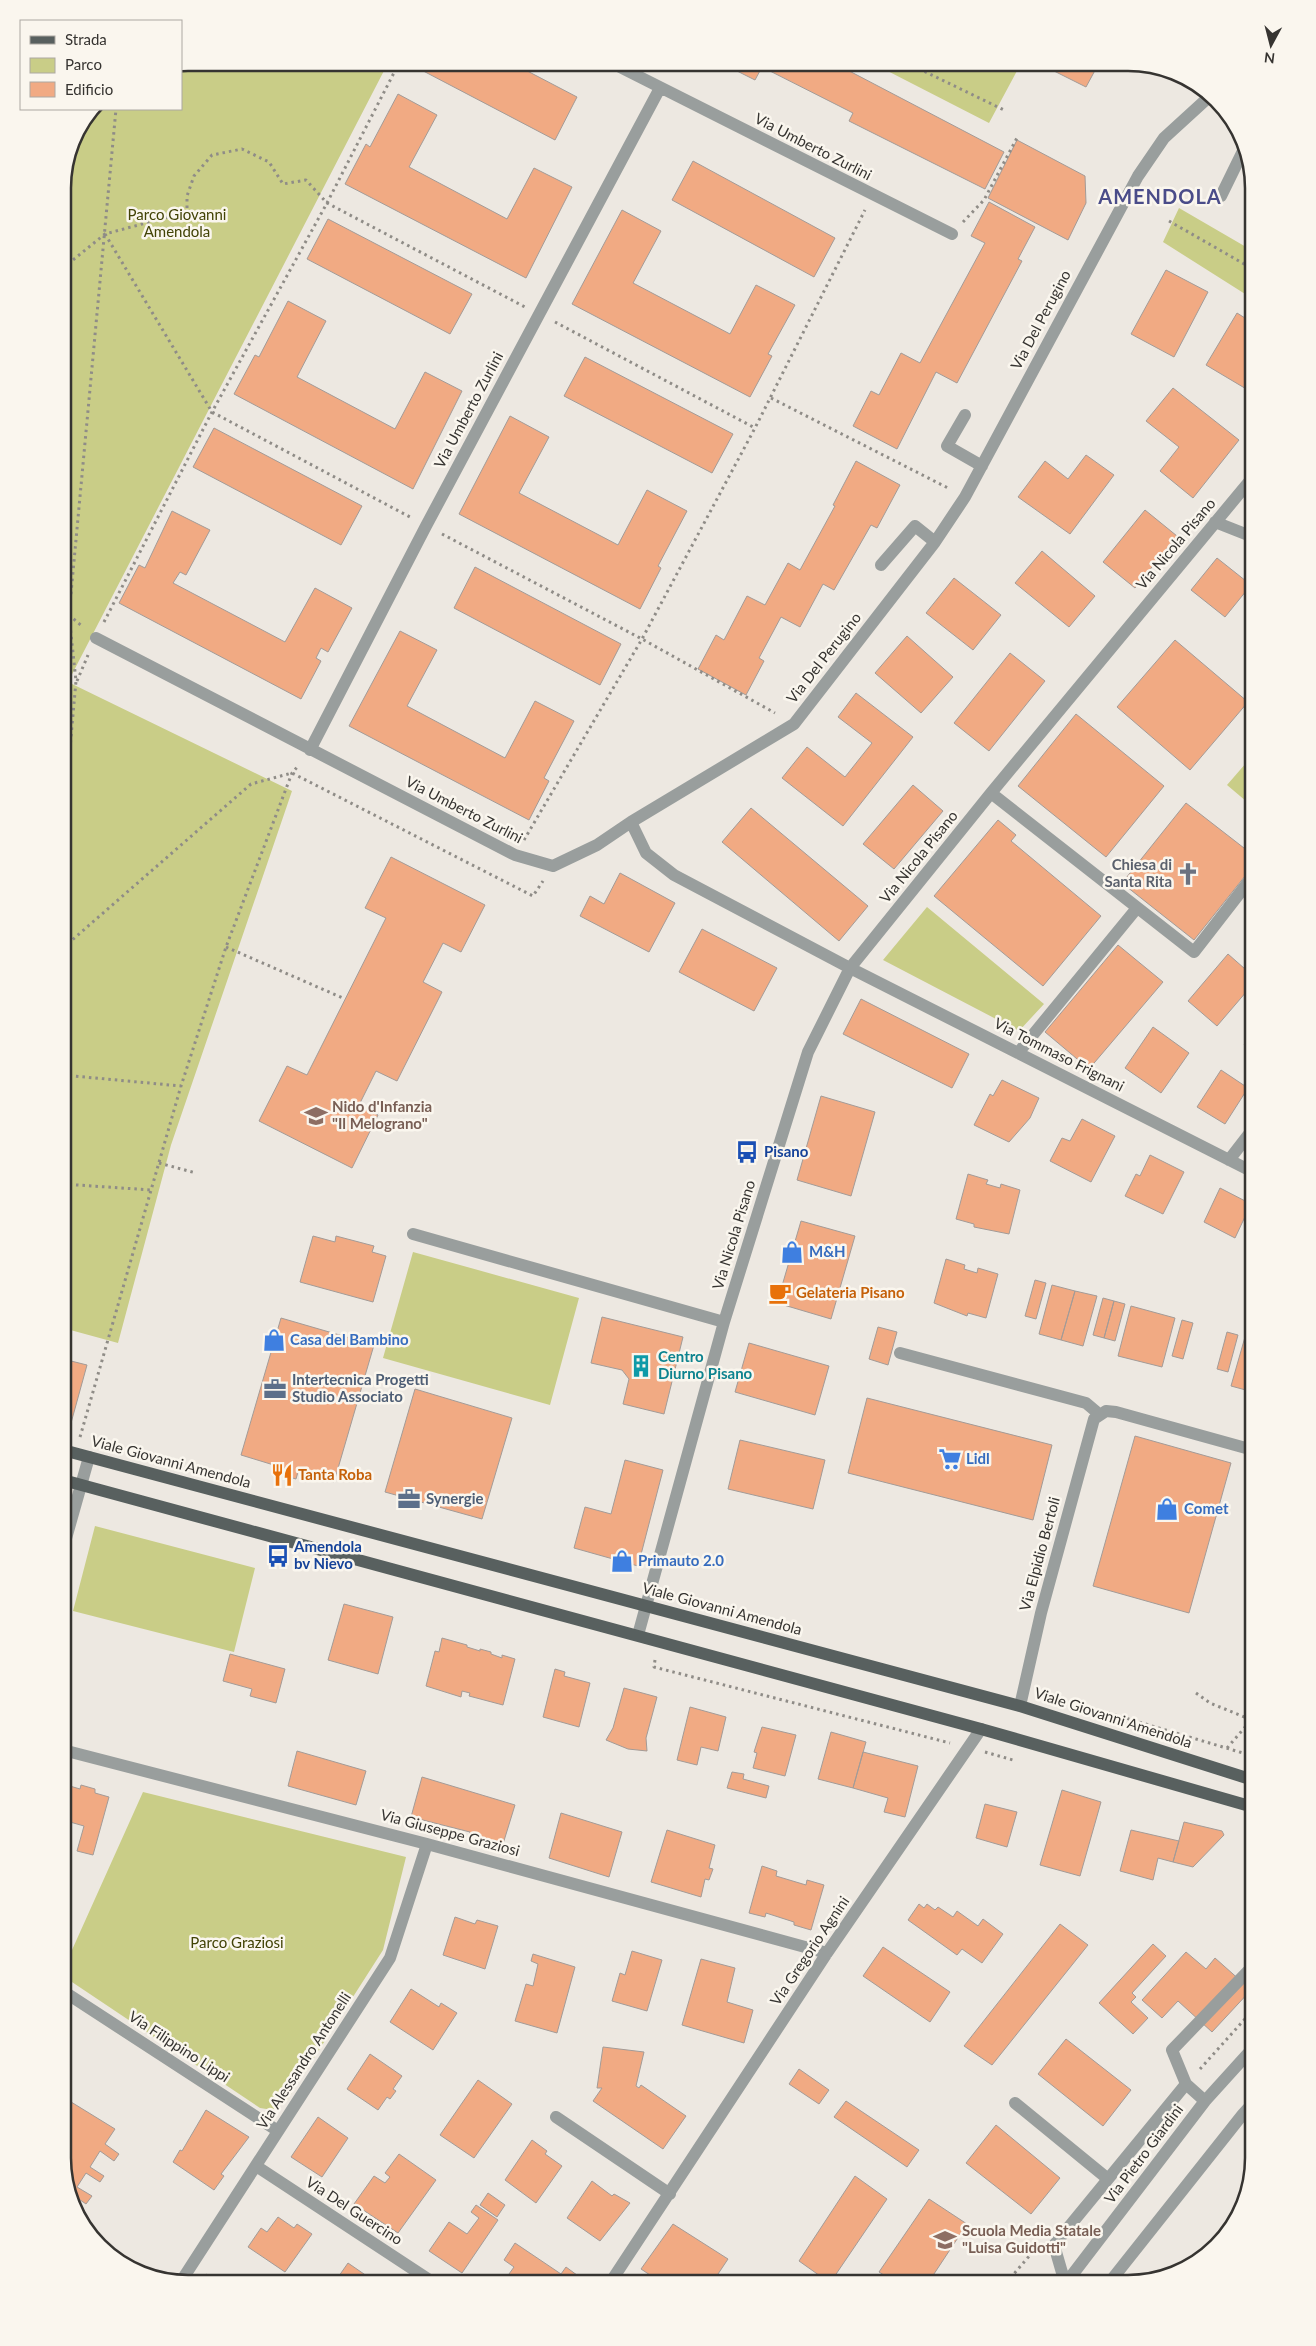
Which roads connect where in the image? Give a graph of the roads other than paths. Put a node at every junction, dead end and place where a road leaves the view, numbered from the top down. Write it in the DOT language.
graph roads {
  1 [pos="629,72"];
  2 [pos="660,88"];
  3 [pos="1205,101"];
  4 [pos="1240,157"];
  5 [pos="1222,196"];
  6 [pos="952,234"];
  7 [pos="965,415"];
  8 [pos="982,466"];
  9 [pos="1245,487"];
  10 [pos="1215,522"];
  11 [pos="1245,534"];
  12 [pos="935,542"];
  13 [pos="881,565"];
  14 [pos="96,638"];
  15 [pos="310,750"];
  16 [pos="991,793"];
  17 [pos="631,822"];
  18 [pos="1245,887"];
  19 [pos="1137,908"];
  20 [pos="850,968"];
  21 [pos="1018,1053"];
  22 [pos="1245,1140"];
  23 [pos="1229,1160"];
  24 [pos="1245,1168"];
  25 [pos="412,1234"];
  26 [pos="724,1322"];
  27 [pos="900,1353"];
  28 [pos="1100,1414"];
  29 [pos="1245,1448"];
  30 [pos="71,1453"];
  31 [pos="89,1458"];
  32 [pos="71,1482"];
  33 [pos="82,1485"];
  34 [pos="71,1521"];
  35 [pos="648,1606"];
  36 [pos="638,1635"];
  37 [pos="1020,1706"];
  38 [pos="981,1729"];
  39 [pos="71,1752"];
  40 [pos="1245,1777"];
  41 [pos="1245,1804"];
  42 [pos="427,1844"];
  43 [pos="827,1953"];
  44 [pos="1245,1974"];
  45 [pos="71,1997"];
  46 [pos="1245,2058"];
  47 [pos="1186,2084"];
  48 [pos="1206,2101"];
  49 [pos="1015,2103"];
  50 [pos="1245,2114"];
  51 [pos="556,2117"];
  52 [pos="278,2131"];
  53 [pos="256,2166"];
  54 [pos="1108,2179"];
  55 [pos="670,2194"];
  56 [pos="186,2274"];
  57 [pos="421,2274"];
  58 [pos="616,2274"];
  59 [pos="1062,2275"];
  60 [pos="1072,2275"];
  61 [pos="1116,2275"];
  1 -- 2 [label="street, Via Umberto Zurlini"];
  2 -- 6 [label="street, Via Umberto Zurlini"];
  2 -- 15 [label="street, Via Umberto Zurlini"];
  3 -- 8 [label="street, Via Del Perugino"];
  4 -- 5 [label="street"];
  7 -- 8 [label="street"];
  8 -- 12 [label="street, Via Del Perugino"];
  9 -- 10 [label="street, Via Nicola Pisano"];
  10 -- 11 [label="street"];
  10 -- 16 [label="street, Via Nicola Pisano"];
  12 -- 13 [label="street"];
  12 -- 17 [label="street, Via Del Perugino"];
  14 -- 15 [label="street, Via Umberto Zurlini"];
  15 -- 17 [label="street, Via Umberto Zurlini"];
  16 -- 19 [label="street"];
  16 -- 20 [label="street, Via Nicola Pisano"];
  17 -- 20 [label="street"];
  18 -- 19 [label="street"];
  19 -- 21 [label="street"];
  20 -- 21 [label="street, Via Tommaso Frignani"];
  20 -- 26 [label="street, Via Nicola Pisano"];
  21 -- 23 [label="street, Via Tommaso Frignani"];
  22 -- 23 [label="street"];
  23 -- 24 [label="street, Via Tommaso Frignani"];
  25 -- 26 [label="street"];
  26 -- 35 [label="street, Via Nicola Pisano"];
  27 -- 28 [label="street"];
  28 -- 29 [label="street"];
  28 -- 37 [label="street, Via Elpidio Bertoli"];
  30 -- 31 [label="main road, Viale Giovanni Amendola"];
  31 -- 33 [label="street"];
  31 -- 35 [label="main road, Viale Giovanni Amendola"];
  32 -- 33 [label="main road"];
  33 -- 34 [label="street"];
  33 -- 36 [label="main road"];
  35 -- 36 [label="street, Via Nicola Pisano"];
  35 -- 37 [label="main road, Viale Giovanni Amendola"];
  36 -- 38 [label="main road"];
  37 -- 40 [label="main road, Viale Giovanni Amendola"];
  38 -- 41 [label="main road"];
  38 -- 43 [label="street, Via Gregorio Agnini"];
  39 -- 42 [label="street, Via Giuseppe Graziosi"];
  42 -- 43 [label="street, Via Giuseppe Graziosi"];
  42 -- 52 [label="street, Via Alessandro Antonelli"];
  43 -- 55 [label="street, Via Gregorio Agnini"];
  44 -- 47 [label="street"];
  45 -- 52 [label="street, Via Filippino Lippi"];
  46 -- 48 [label="street, Via Pietro Giardini"];
  47 -- 48 [label="street"];
  47 -- 54 [label="street"];
  48 -- 60 [label="street, Via Pietro Giardini"];
  49 -- 54 [label="street"];
  50 -- 61 [label="street"];
  51 -- 55 [label="street"];
  52 -- 53 [label="street, Via Alessandro Antonelli"];
  53 -- 56 [label="street, Via Alessandro Antonelli"];
  53 -- 57 [label="street, Via Del Guercino"];
  54 -- 59 [label="street"];
  55 -- 58 [label="street, Via Gregorio Agnini"];
}
